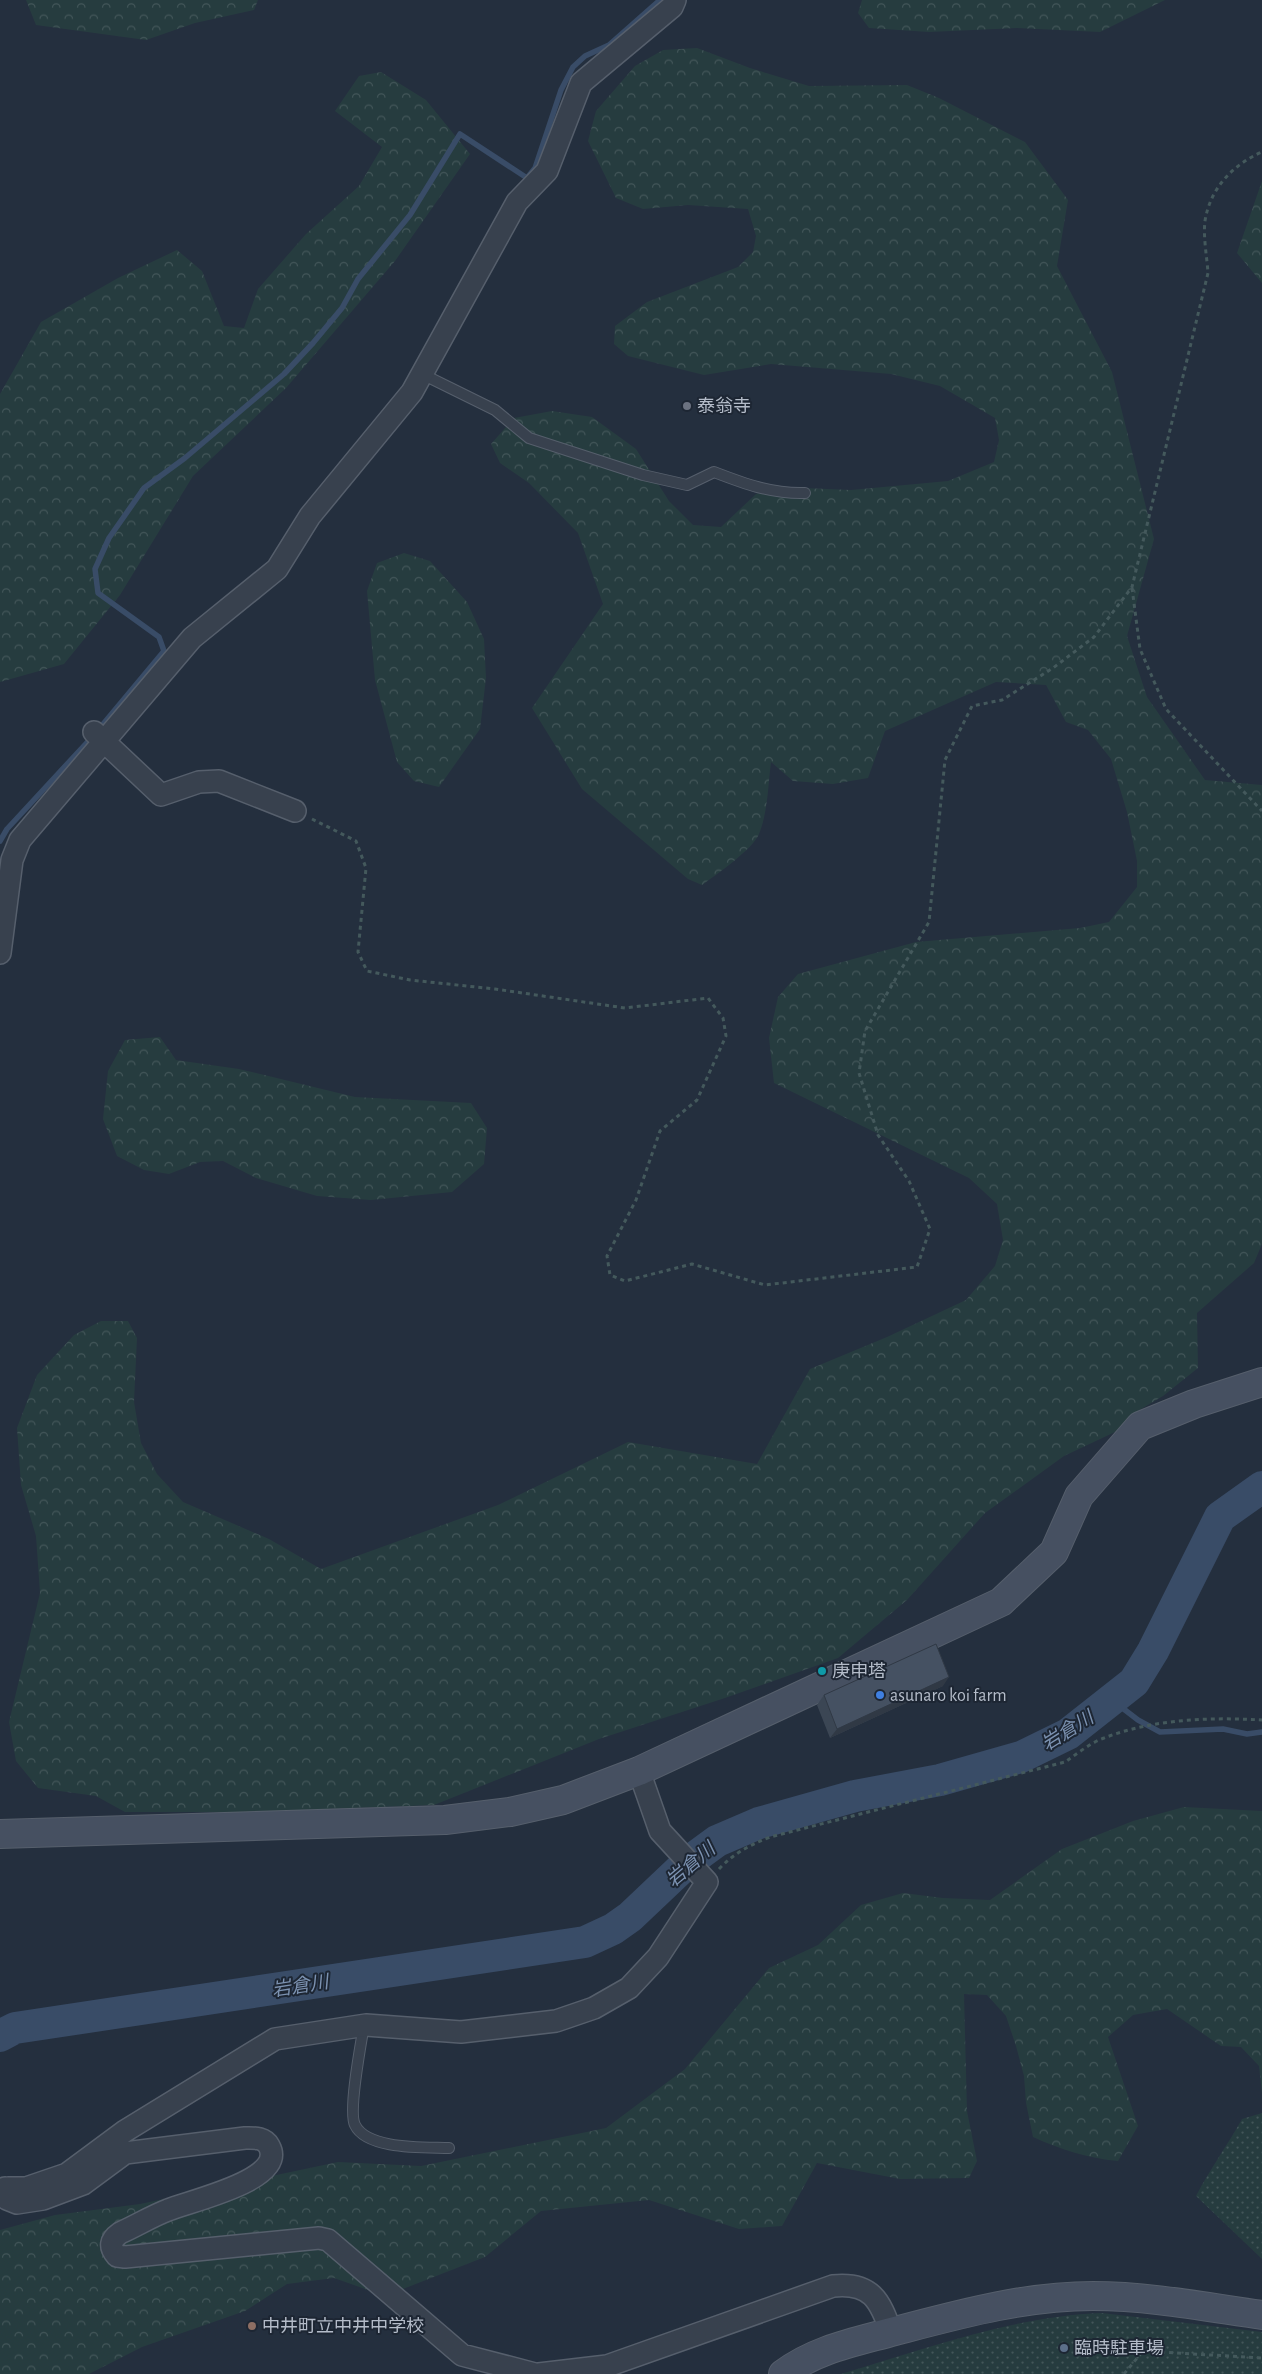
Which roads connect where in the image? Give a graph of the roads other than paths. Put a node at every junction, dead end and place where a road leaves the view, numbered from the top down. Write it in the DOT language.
graph roads {
  1 [pos="675,0"];
  2 [pos="422,374"];
  3 [pos="806,493"];
  4 [pos="98,736"];
  5 [pos="295,811"];
  6 [pos="0,953"];
  7 [pos="1262,1382"];
  8 [pos="639,1771"];
  9 [pos="0,1834"];
  10 [pos="364,2025"];
  11 [pos="449,2148"];
  12 [pos="2,2188"];
  13 [pos="1262,2315"];
  14 [pos="891,2332"];
  15 [pos="534,2374"];
  16 [pos="539,2374"];
  17 [pos="783,2374"];
  1 -- 2 [label="street"];
  2 -- 3 [label="lane"];
  2 -- 4 [label="street"];
  4 -- 5 [label="street"];
  4 -- 6 [label="street"];
  7 -- 8 [label="street"];
  8 -- 9 [label="street"];
  8 -- 10 [label="street"];
  10 -- 11 [label="lane"];
  10 -- 12 [label="street"];
  12 -- 15 [label="street"];
  13 -- 14 [label="street"];
  14 -- 16 [label="street"];
  14 -- 17 [label="street"];
}
